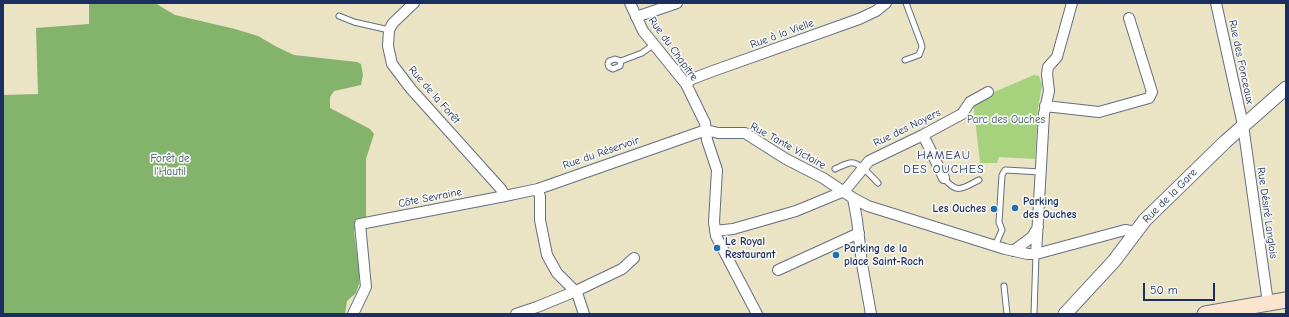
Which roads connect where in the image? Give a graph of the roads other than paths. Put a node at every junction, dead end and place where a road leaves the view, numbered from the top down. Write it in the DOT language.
graph roads {
  1 [pos="414,3"];
  2 [pos="630,3"];
  3 [pos="677,3"];
  4 [pos="886,3"];
  5 [pos="906,3"];
  6 [pos="1072,3"];
  7 [pos="1216,3"];
  8 [pos="339,16"];
  9 [pos="636,18"];
  10 [pos="1129,18"];
  11 [pos="389,30"];
  12 [pos="654,45"];
  13 [pos="905,60"];
  14 [pos="621,61"];
  15 [pos="686,84"];
  16 [pos="1286,88"];
  17 [pos="988,92"];
  18 [pos="1045,106"];
  19 [pos="1243,125"];
  20 [pos="706,130"];
  21 [pos="923,135"];
  22 [pos="862,168"];
  23 [pos="835,169"];
  24 [pos="1042,172"];
  25 [pos="944,178"];
  26 [pos="979,180"];
  27 [pos="878,182"];
  28 [pos="538,188"];
  29 [pos="842,192"];
  30 [pos="504,196"];
  31 [pos="853,198"];
  32 [pos="1038,227"];
  33 [pos="715,231"];
  34 [pos="1136,232"];
  35 [pos="859,233"];
  36 [pos="995,246"];
  37 [pos="1013,251"];
  38 [pos="1036,254"];
  39 [pos="634,258"];
  40 [pos="778,270"];
  41 [pos="1004,286"];
  42 [pos="576,291"];
  43 [pos="1286,300"];
  44 [pos="1268,303"];
  45 [pos="352,314"];
  46 [pos="516,314"];
  47 [pos="584,314"];
  48 [pos="757,314"];
  49 [pos="872,314"];
  50 [pos="1007,314"];
  51 [pos="1034,314"];
  52 [pos="1065,314"];
  53 [pos="1205,314"];
  1 -- 11 [label="street"];
  2 -- 9 [label="street, Rue du Chapitre"];
  3 -- 9 [label="street"];
  4 -- 15 [label="street, Rue à la Vielle"];
  5 -- 13 [label="lane"];
  6 -- 18 [label="street"];
  7 -- 19 [label="street, Rue des Fonceaux"];
  8 -- 11 [label="lane"];
  9 -- 12 [label="street, Rue du Chapitre"];
  10 -- 18 [label="street"];
  11 -- 30 [label="street, Rue de la Forêt"];
  12 -- 14 [label="lane"];
  12 -- 15 [label="street, Rue du Chapitre"];
  15 -- 20 [label="street, Rue du Chapitre"];
  16 -- 19 [label="street, Rue de la Gare"];
  17 -- 21 [label="street, Rue des Noyers"];
  18 -- 24 [label="street"];
  19 -- 34 [label="street, Rue de la Gare"];
  19 -- 44 [label="street, Rue Désiré Langlois"];
  20 -- 28 [label="street, Rue du Réservoir"];
  20 -- 29 [label="street, Rue Tante Victoire"];
  20 -- 33 [label="street, Rue du Chapitre"];
  21 -- 22 [label="street, Rue des Noyers"];
  21 -- 25 [label="street"];
  22 -- 23 [label="lane"];
  22 -- 27 [label="lane"];
  22 -- 29 [label="street, Rue des Noyers"];
  24 -- 32 [label="street"];
  24 -- 36 [label="lane"];
  25 -- 26 [label="lane"];
  28 -- 30 [label="street, Rue du Réservoir"];
  28 -- 42 [label="street"];
  29 -- 31 [label="street, Rue Tante Victoire"];
  29 -- 33 [label="street"];
  30 -- 45 [label="street, Côte Sevraine"];
  31 -- 35 [label="street"];
  31 -- 36 [label="street, Rue Tante Victoire"];
  32 -- 37 [label="street"];
  32 -- 38 [label="street"];
  33 -- 48 [label="street"];
  34 -- 38 [label="street"];
  34 -- 52 [label="street, Rue de la Gare"];
  35 -- 40 [label="street"];
  35 -- 49 [label="street"];
  36 -- 37 [label="street, Rue Tante Victoire"];
  37 -- 38 [label="street, Rue Tante Victoire"];
  38 -- 51 [label="lane"];
  39 -- 42 [label="street"];
  41 -- 50 [label="lane"];
  42 -- 46 [label="street"];
  42 -- 47 [label="street"];
  43 -- 44 [label="main road"];
  44 -- 53 [label="main road"];
}
